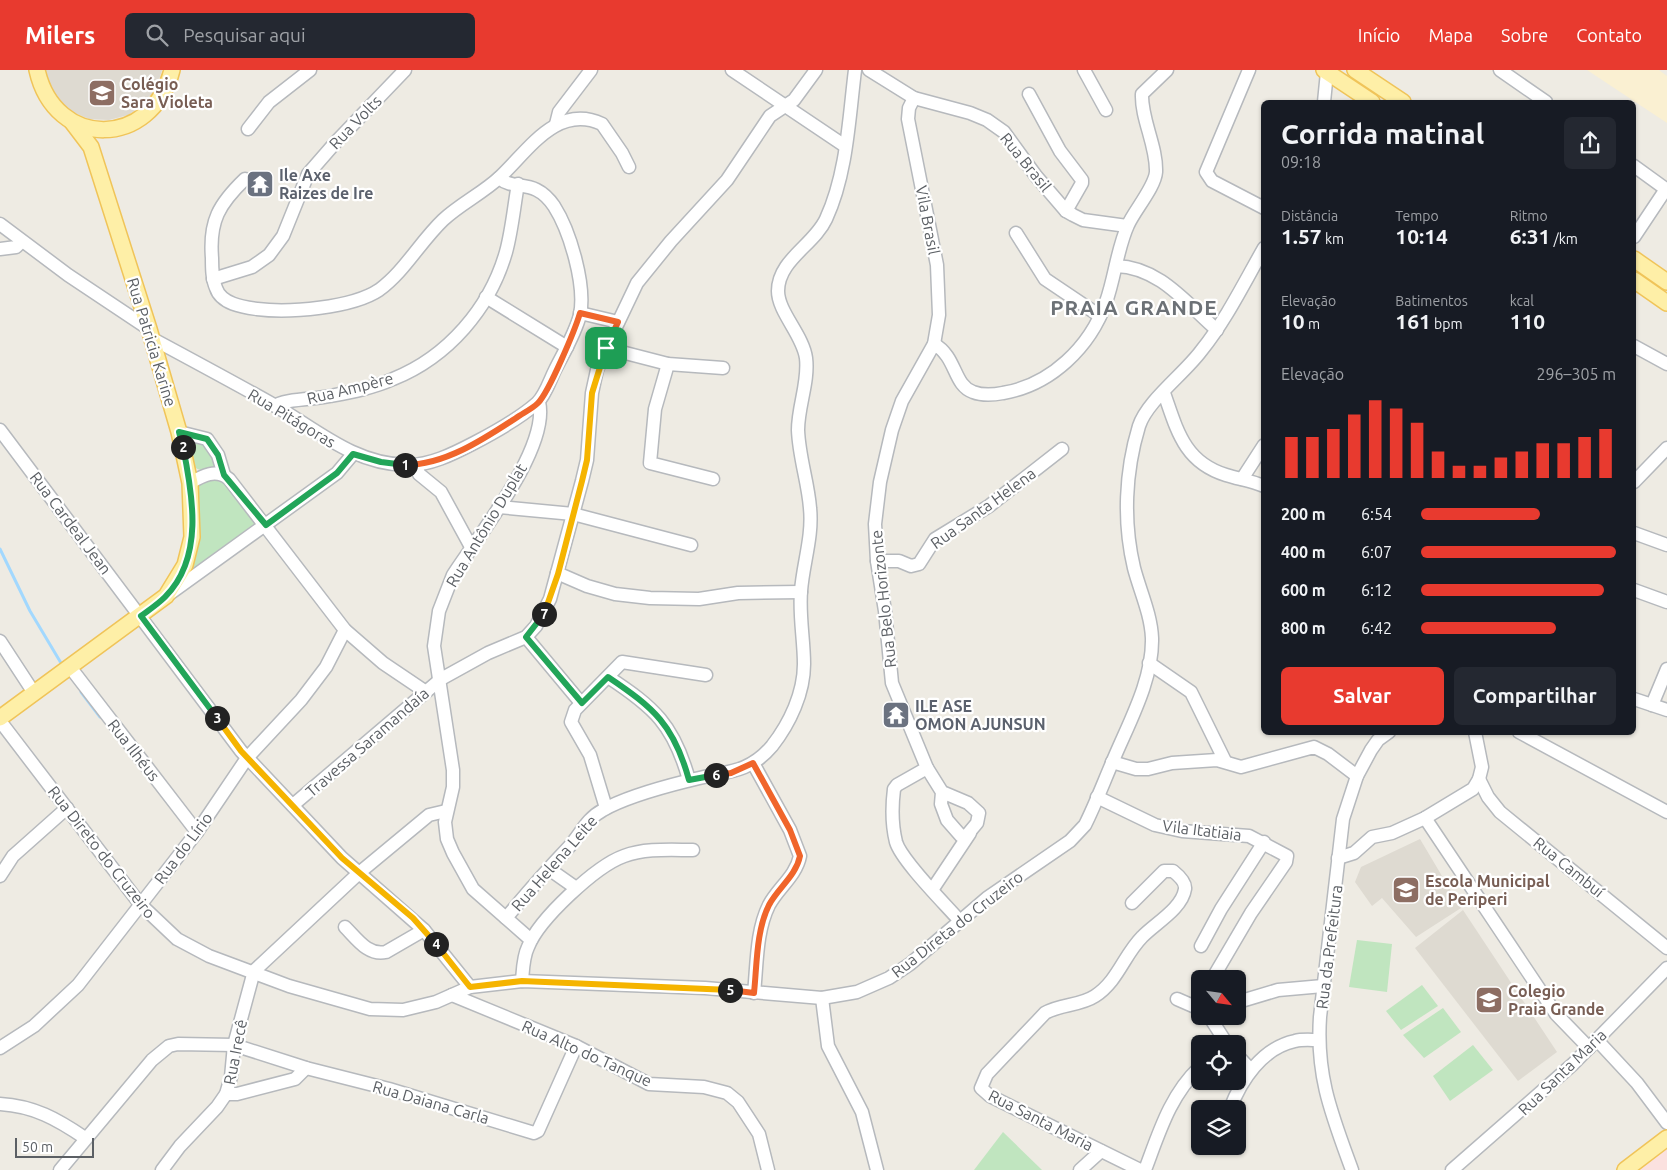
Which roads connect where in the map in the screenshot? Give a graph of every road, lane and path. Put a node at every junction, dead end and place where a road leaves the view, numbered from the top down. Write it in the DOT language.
graph roads {
  1 [pos="37,70"];
  2 [pos="172,70"];
  3 [pos="310,70"];
  4 [pos="405,70"];
  5 [pos="591,70"];
  6 [pos="732,70"];
  7 [pos="816,70"];
  8 [pos="855,70"];
  9 [pos="869,70"];
  10 [pos="1084,70"];
  11 [pos="1166,70"];
  12 [pos="1249,70"];
  13 [pos="1355,70"];
  14 [pos="1500,70"];
  15 [pos="1326,71"];
  16 [pos="1028,94"];
  17 [pos="914,98"];
  18 [pos="1324,100"];
  19 [pos="1369,100"];
  20 [pos="1400,100"];
  21 [pos="1543,100"];
  22 [pos="784,105"];
  23 [pos="1106,110"];
  24 [pos="72,122"];
  25 [pos="556,124"];
  26 [pos="99,129"];
  27 [pos="248,129"];
  28 [pos="845,146"];
  29 [pos="91,147"];
  30 [pos="629,167"];
  31 [pos="1636,167"];
  32 [pos="499,178"];
  33 [pos="246,179"];
  34 [pos="518,184"];
  35 [pos="1666,189"];
  36 [pos="1261,206"];
  37 [pos="1066,211"];
  38 [pos="0,224"];
  39 [pos="1127,226"];
  40 [pos="1016,233"];
  41 [pos="1636,234"];
  42 [pos="21,242"];
  43 [pos="0,248"];
  44 [pos="1261,253"];
  45 [pos="1636,260"];
  46 [pos="1116,266"];
  47 [pos="213,279"];
  48 [pos="1636,281"];
  49 [pos="1667,282"];
  50 [pos="486,297"];
  51 [pos="1667,303"];
  52 [pos="580,313"];
  53 [pos="1100,316"];
  54 [pos="618,322"];
  55 [pos="1217,330"];
  56 [pos="150,333"];
  57 [pos="934,344"];
  58 [pos="567,347"];
  59 [pos="1636,347"];
  60 [pos="606,348"];
  61 [pos="668,364"];
  62 [pos="1667,364"];
  63 [pos="723,368"];
  64 [pos="1164,393"];
  65 [pos="539,402"];
  66 [pos="275,406"];
  67 [pos="0,430"];
  68 [pos="179,432"];
  69 [pos="1667,448"];
  70 [pos="1062,449"];
  71 [pos="1261,450"];
  72 [pos="353,454"];
  73 [pos="416,465"];
  74 [pos="1636,474"];
  75 [pos="224,475"];
  76 [pos="713,479"];
  77 [pos="1242,479"];
  78 [pos="190,483"];
  79 [pos="1261,485"];
  80 [pos="499,507"];
  81 [pos="573,514"];
  82 [pos="266,525"];
  83 [pos="1636,534"];
  84 [pos="691,545"];
  85 [pos="1667,545"];
  86 [pos="471,547"];
  87 [pos="877,561"];
  88 [pos="558,574"];
  89 [pos="1636,591"];
  90 [pos="801,592"];
  91 [pos="166,596"];
  92 [pos="1667,602"];
  93 [pos="141,616"];
  94 [pos="345,630"];
  95 [pos="526,637"];
  96 [pos="0,641"];
  97 [pos="1149,663"];
  98 [pos="70,667"];
  99 [pos="1667,669"];
  100 [pos="706,675"];
  101 [pos="608,677"];
  102 [pos="441,679"];
  103 [pos="426,692"];
  104 [pos="34,693"];
  105 [pos="1636,700"];
  106 [pos="582,703"];
  107 [pos="1652,705"];
  108 [pos="1667,710"];
  109 [pos="0,720"];
  110 [pos="1385,735"];
  111 [pos="1476,735"];
  112 [pos="1525,735"];
  113 [pos="247,758"];
  114 [pos="1225,761"];
  115 [pos="1112,762"];
  116 [pos="753,763"];
  117 [pos="927,768"];
  118 [pos="1357,776"];
  119 [pos="689,780"];
  120 [pos="1479,780"];
  121 [pos="942,792"];
  122 [pos="1097,797"];
  123 [pos="293,805"];
  124 [pos="67,808"];
  125 [pos="606,808"];
  126 [pos="446,812"];
  127 [pos="1667,812"];
  128 [pos="1425,818"];
  129 [pos="197,832"];
  130 [pos="970,833"];
  131 [pos="1264,842"];
  132 [pos="693,850"];
  133 [pos="1338,858"];
  134 [pos="549,869"];
  135 [pos="360,873"];
  136 [pos="0,876"];
  137 [pos="576,888"];
  138 [pos="932,890"];
  139 [pos="1132,903"];
  140 [pos="140,904"];
  141 [pos="506,918"];
  142 [pos="959,920"];
  143 [pos="345,927"];
  144 [pos="424,930"];
  145 [pos="531,940"];
  146 [pos="1201,946"];
  147 [pos="1667,948"];
  148 [pos="1667,968"];
  149 [pos="1218,970"];
  150 [pos="254,971"];
  151 [pos="522,981"];
  152 [pos="1323,986"];
  153 [pos="470,987"];
  154 [pos="754,993"];
  155 [pos="452,995"];
  156 [pos="822,998"];
  157 [pos="1177,999"];
  158 [pos="1246,1000"];
  159 [pos="1191,1006"];
  160 [pos="1318,1040"];
  161 [pos="1593,1044"];
  162 [pos="234,1045"];
  163 [pos="576,1046"];
  164 [pos="0,1048"];
  165 [pos="1246,1065"];
  166 [pos="306,1068"];
  167 [pos="1250,1069"];
  168 [pos="1191,1077"];
  169 [pos="226,1094"];
  170 [pos="1234,1100"];
  171 [pos="0,1104"];
  172 [pos="1667,1122"];
  173 [pos="85,1138"];
  174 [pos="1667,1138"];
  175 [pos="1101,1151"];
  176 [pos="60,1170"];
  177 [pos="162,1170"];
  178 [pos="768,1170"];
  179 [pos="877,1170"];
  180 [pos="1080,1170"];
  181 [pos="1140,1170"];
  182 [pos="1144,1170"];
  183 [pos="1352,1170"];
  184 [pos="1452,1170"];
  185 [pos="1625,1170"];
  1 -- 24 [label="main road"];
  2 -- 26 [label="main road"];
  3 -- 27 [label="street"];
  4 -- 47 [label="street, Rua Volts"];
  5 -- 25 [label="street"];
  6 -- 22 [label="street"];
  7 -- 22 [label="street"];
  8 -- 28 [label="street"];
  9 -- 17 [label="street, Rua Brasil"];
  10 -- 23 [label="street"];
  11 -- 39 [label="street"];
  12 -- 36 [label="street"];
  13 -- 20 [label="main road"];
  14 -- 21 [label="street"];
  15 -- 18 [label="street"];
  15 -- 19 [label="main road"];
  16 -- 37 [label="street"];
  17 -- 37 [label="street, Rua Brasil"];
  17 -- 57 [label="street, Vila Brasil"];
  22 -- 28 [label="street"];
  22 -- 54 [label="street"];
  24 -- 26 [label="main road"];
  24 -- 29 [label="main road, Rua Patricia Karine"];
  25 -- 30 [label="street"];
  25 -- 32 [label="street"];
  26 -- 29 [label="main road"];
  28 -- 90 [label="street"];
  29 -- 56 [label="main road, Rua Patricia Karine"];
  31 -- 35 [label="street"];
  32 -- 34 [label="street, Rua Pitágoras"];
  32 -- 47 [label="street"];
  33 -- 47 [label="street"];
  34 -- 50 [label="street, Rua Ampère"];
  34 -- 52 [label="street, Rua Pitágoras"];
  35 -- 41 [label="street"];
  37 -- 39 [label="street, Rua Brasil"];
  38 -- 42 [label="street, Rua Pitágoras"];
  39 -- 46 [label="street"];
  40 -- 53 [label="street"];
  42 -- 43 [label="street"];
  42 -- 56 [label="street, Rua Pitágoras"];
  44 -- 55 [label="street, Rua Direta do Cruzeiro"];
  45 -- 49 [label="main road"];
  46 -- 53 [label="street"];
  46 -- 55 [label="street"];
  48 -- 51 [label="main road"];
  50 -- 58 [label="street"];
  50 -- 66 [label="street, Rua Ampère"];
  52 -- 54 [label="street"];
  52 -- 58 [label="street, Rua Pitágoras"];
  53 -- 57 [label="street"];
  54 -- 60 [label="street"];
  55 -- 64 [label="street, Rua Direta do Cruzeiro"];
  56 -- 66 [label="street, Rua Pitágoras"];
  56 -- 68 [label="main road, Rua Patricia Karine"];
  57 -- 87 [label="street, Rua Belo Horizonte"];
  58 -- 65 [label="street, Rua Pitágoras"];
  59 -- 62 [label="street"];
  60 -- 61 [label="street"];
  60 -- 81 [label="street"];
  61 -- 63 [label="street"];
  61 -- 76 [label="street"];
  64 -- 77 [label="street"];
  64 -- 97 [label="street, Rua Direta do Cruzeiro"];
  65 -- 73 [label="street, Rua Pitágoras"];
  65 -- 80 [label="street, Rua Antônio Duplat"];
  66 -- 72 [label="street, Rua Pitágoras"];
  67 -- 93 [label="street, Rua Cardeal Jean"];
  68 -- 75 [label="street"];
  68 -- 78 [label="main road, Rua Patricia Karine"];
  69 -- 74 [label="street"];
  70 -- 87 [label="street, Rua Santa Helena"];
  71 -- 77 [label="street"];
  72 -- 73 [label="street, Rua Pitágoras"];
  72 -- 82 [label="street"];
  73 -- 86 [label="street"];
  75 -- 78 [label="street"];
  75 -- 82 [label="street"];
  77 -- 79 [label="street"];
  78 -- 91 [label="main road, Rua Patricia Karine"];
  80 -- 81 [label="street"];
  80 -- 86 [label="street, Rua Antônio Duplat"];
  81 -- 84 [label="street"];
  81 -- 88 [label="street"];
  82 -- 91 [label="street"];
  82 -- 94 [label="street"];
  83 -- 85 [label="street"];
  86 -- 102 [label="street, Rua Antônio Duplat"];
  87 -- 117 [label="street, Rua Belo Horizonte"];
  88 -- 90 [label="street"];
  88 -- 95 [label="street"];
  89 -- 92 [label="street"];
  90 -- 116 [label="street"];
  91 -- 93 [label="main road, Rua Patricia Karine"];
  93 -- 98 [label="main road, Rua Patricia Karine"];
  93 -- 113 [label="street, Rua Cardeal Jean"];
  94 -- 103 [label="street"];
  94 -- 113 [label="street, Rua do Lírio"];
  95 -- 102 [label="street, Travessa Saramandaía"];
  95 -- 106 [label="street"];
  96 -- 104 [label="street"];
  97 -- 114 [label="street"];
  97 -- 115 [label="street, Rua Direta do Cruzeiro"];
  98 -- 104 [label="main road, Rua Patricia Karine"];
  98 -- 129 [label="street, Rua Ilhéus"];
  99 -- 107 [label="street"];
  100 -- 101 [label="street"];
  101 -- 106 [label="street"];
  101 -- 119 [label="street"];
  102 -- 103 [label="street, Travessa Saramandaía"];
  102 -- 126 [label="street, Rua Antônio Duplat"];
  103 -- 123 [label="street, Travessa Saramandaía"];
  104 -- 109 [label="main road, Rua Patricia Karine"];
  105 -- 107 [label="street"];
  106 -- 125 [label="street"];
  107 -- 108 [label="street"];
  109 -- 124 [label="street, Rua Direto do Cruzeiro"];
  110 -- 118 [label="street, Rua da Prefeitura"];
  111 -- 120 [label="street"];
  112 -- 127 [label="street"];
  113 -- 123 [label="street, Rua Cardeal Jean"];
  113 -- 129 [label="street, Rua do Lírio"];
  114 -- 115 [label="street"];
  114 -- 118 [label="street"];
  115 -- 122 [label="street, Rua Direta do Cruzeiro"];
  116 -- 119 [label="street, Rua Helena Leite"];
  116 -- 154 [label="street"];
  117 -- 121 [label="street, Rua Belo Horizonte"];
  117 -- 138 [label="street"];
  118 -- 133 [label="street, Rua da Prefeitura"];
  119 -- 125 [label="street, Rua Helena Leite"];
  120 -- 128 [label="street"];
  120 -- 147 [label="street, Rua Cambuí"];
  121 -- 130 [label="street, Rua Belo Horizonte"];
  121 -- 130 [label="street"];
  122 -- 131 [label="street, Vila Itatiaia"];
  122 -- 142 [label="street, Rua Direta do Cruzeiro"];
  123 -- 135 [label="street, Rua Cardeal Jean"];
  124 -- 136 [label="street"];
  124 -- 140 [label="street, Rua Direto do Cruzeiro"];
  125 -- 134 [label="street, Rua Helena Leite"];
  126 -- 135 [label="street"];
  126 -- 141 [label="street, Rua Antônio Duplat"];
  128 -- 133 [label="street"];
  128 -- 161 [label="street"];
  129 -- 140 [label="street, Rua do Lírio"];
  130 -- 138 [label="street"];
  131 -- 146 [label="street"];
  131 -- 149 [label="street, Vila Itatiaia"];
  132 -- 137 [label="street"];
  133 -- 152 [label="street, Rua da Prefeitura"];
  134 -- 137 [label="street"];
  134 -- 141 [label="street, Rua Helena Leite"];
  135 -- 144 [label="street, Rua Cardeal Jean"];
  135 -- 150 [label="street"];
  137 -- 145 [label="street"];
  138 -- 142 [label="street"];
  139 -- 175 [label="street, Rua Santa Maria"];
  140 -- 150 [label="street, Rua Direto do Cruzeiro"];
  140 -- 164 [label="street, Rua do Lírio"];
  141 -- 145 [label="street, Rua Antônio Duplat"];
  142 -- 156 [label="street, Rua Direta do Cruzeiro"];
  143 -- 144 [label="street"];
  144 -- 153 [label="street, Rua Cardeal Jean"];
  145 -- 151 [label="street"];
  148 -- 161 [label="street, Rua Santa Maria"];
  150 -- 155 [label="street, Rua Direto do Cruzeiro"];
  150 -- 162 [label="street, Rua Irecê"];
  151 -- 153 [label="street, Rua Direta do Cruzeiro"];
  151 -- 154 [label="street, Rua Direta do Cruzeiro"];
  152 -- 158 [label="street"];
  152 -- 160 [label="street, Rua da Prefeitura"];
  153 -- 155 [label="street, Rua Direta do Cruzeiro"];
  154 -- 156 [label="street, Rua Direta do Cruzeiro"];
  155 -- 163 [label="street, Rua Alto do Tanque"];
  156 -- 179 [label="street"];
  157 -- 159 [label="street"];
  160 -- 167 [label="street"];
  160 -- 183 [label="street, Rua da Prefeitura"];
  161 -- 172 [label="street"];
  161 -- 184 [label="street, Rua Santa Maria"];
  162 -- 166 [label="street, Rua Daiana Carla"];
  162 -- 169 [label="street, Rua Irecê"];
  162 -- 173 [label="street, Rua Daiana Carla"];
  163 -- 166 [label="street, Rua Daiana Carla"];
  163 -- 178 [label="street, Rua Alto do Tanque"];
  165 -- 167 [label="street"];
  166 -- 169 [label="street"];
  167 -- 170 [label="street"];
  168 -- 182 [label="street"];
  169 -- 177 [label="street, Rua Irecê"];
  171 -- 173 [label="street"];
  173 -- 176 [label="street, Rua Daiana Carla"];
  174 -- 185 [label="main road"];
  175 -- 180 [label="street"];
  175 -- 181 [label="street, Rua Santa Maria"];
}
